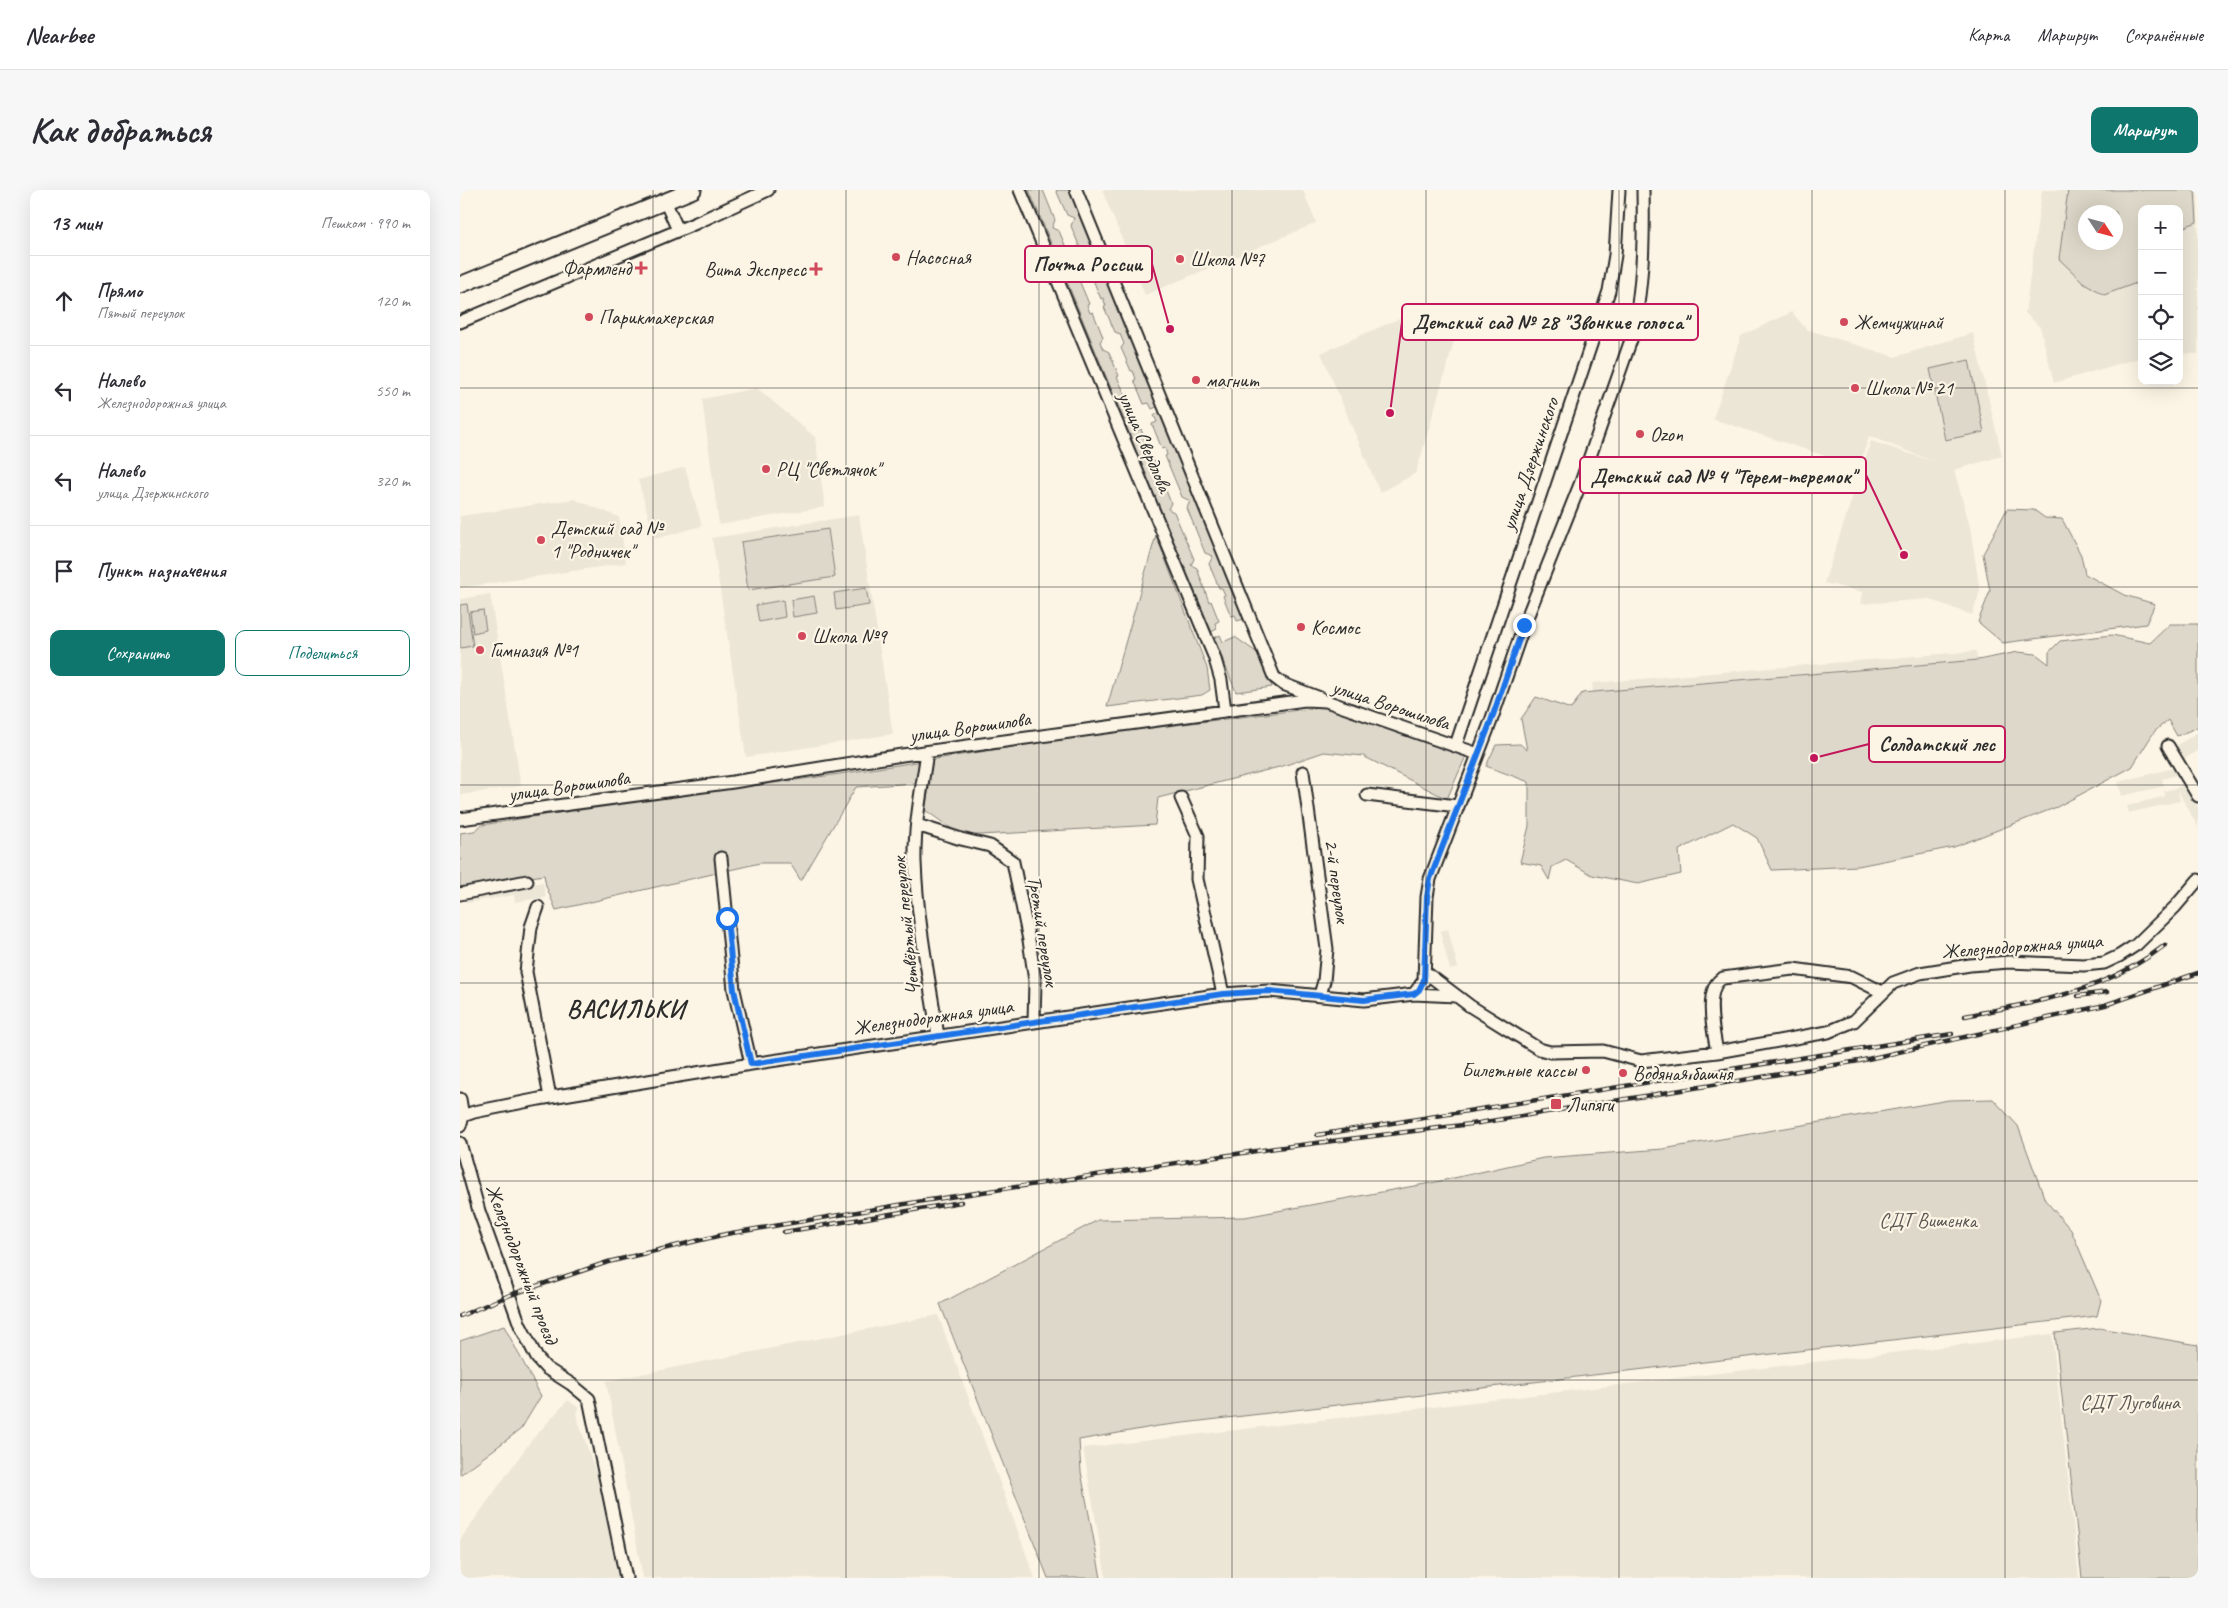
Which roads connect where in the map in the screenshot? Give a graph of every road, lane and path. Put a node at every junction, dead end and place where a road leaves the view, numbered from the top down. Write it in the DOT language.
graph roads {
  1 [pos="693,190"];
  2 [pos="768,190"];
  3 [pos="1020,190"];
  4 [pos="1076,190"];
  5 [pos="1619,190"];
  6 [pos="1643,190"];
  7 [pos="665,201"];
  8 [pos="678,230"];
  9 [pos="460,285"];
  10 [pos="460,322"];
  11 [pos="1326,700"];
  12 [pos="1226,710"];
  13 [pos="1456,745"];
  14 [pos="2168,746"];
  15 [pos="927,752"];
  16 [pos="1478,754"];
  17 [pos="1303,772"];
  18 [pos="1367,795"];
  19 [pos="2198,796"];
  20 [pos="1181,798"];
  21 [pos="1457,806"];
  22 [pos="460,819"];
  23 [pos="917,825"];
  24 [pos="721,858"];
  25 [pos="2198,880"];
  26 [pos="527,881"];
  27 [pos="460,894"];
  28 [pos="538,908"];
  29 [pos="1425,972"];
  30 [pos="1882,992"];
  31 [pos="1223,994"];
  32 [pos="1414,994"];
  33 [pos="1320,995"];
  34 [pos="1456,996"];
  35 [pos="1034,1021"];
  36 [pos="938,1036"];
  37 [pos="1717,1052"];
  38 [pos="751,1064"];
  39 [pos="550,1097"];
  40 [pos="460,1099"];
  41 [pos="461,1120"];
  42 [pos="460,1143"];
  43 [pos="626,1578"];
  1 -- 7 [label="main road"];
  2 -- 8 [label="street"];
  3 -- 12 [label="street, улица Свердлова"];
  4 -- 11 [label="street, улица Свердлова"];
  5 -- 13 [label="street, улица Дзержинского"];
  6 -- 16 [label="street"];
  7 -- 8 [label="street"];
  7 -- 9 [label="main road"];
  8 -- 10 [label="street"];
  11 -- 12 [label="street, улица Ворошилова"];
  11 -- 13 [label="street, улица Ворошилова"];
  12 -- 15 [label="street, улица Ворошилова"];
  13 -- 16 [label="street, улица Ворошилова"];
  14 -- 19 [label="street"];
  15 -- 22 [label="street, улица Ворошилова"];
  15 -- 23 [label="street, Четвёртый переулок"];
  16 -- 21 [label="street"];
  17 -- 33 [label="street, 2-й переулок"];
  18 -- 21 [label="street"];
  20 -- 31 [label="street"];
  21 -- 29 [label="street"];
  23 -- 35 [label="street, Третий переулок"];
  23 -- 36 [label="street, Четвёртый переулок"];
  24 -- 38 [label="street"];
  25 -- 30 [label="street, Железнодорожная улица"];
  26 -- 27 [label="street"];
  28 -- 39 [label="street"];
  29 -- 32 [label="street"];
  29 -- 34 [label="street, Железнодорожная улица"];
  30 -- 37 [label="street, Железнодорожная улица"];
  30 -- 37 [label="street"];
  31 -- 33 [label="street, Железнодорожная улица"];
  31 -- 35 [label="street, Железнодорожная улица"];
  32 -- 33 [label="street, Железнодорожная улица"];
  32 -- 34 [label="street, Железнодорожная улица"];
  34 -- 37 [label="street, Железнодорожная улица"];
  35 -- 36 [label="street, Железнодорожная улица"];
  36 -- 38 [label="street, Железнодорожная улица"];
  38 -- 39 [label="street, Железнодорожная улица"];
  39 -- 41 [label="street, Железнодорожная улица"];
  40 -- 41 [label="street"];
  42 -- 43 [label="street, Железнодорожный проезд"];
}
